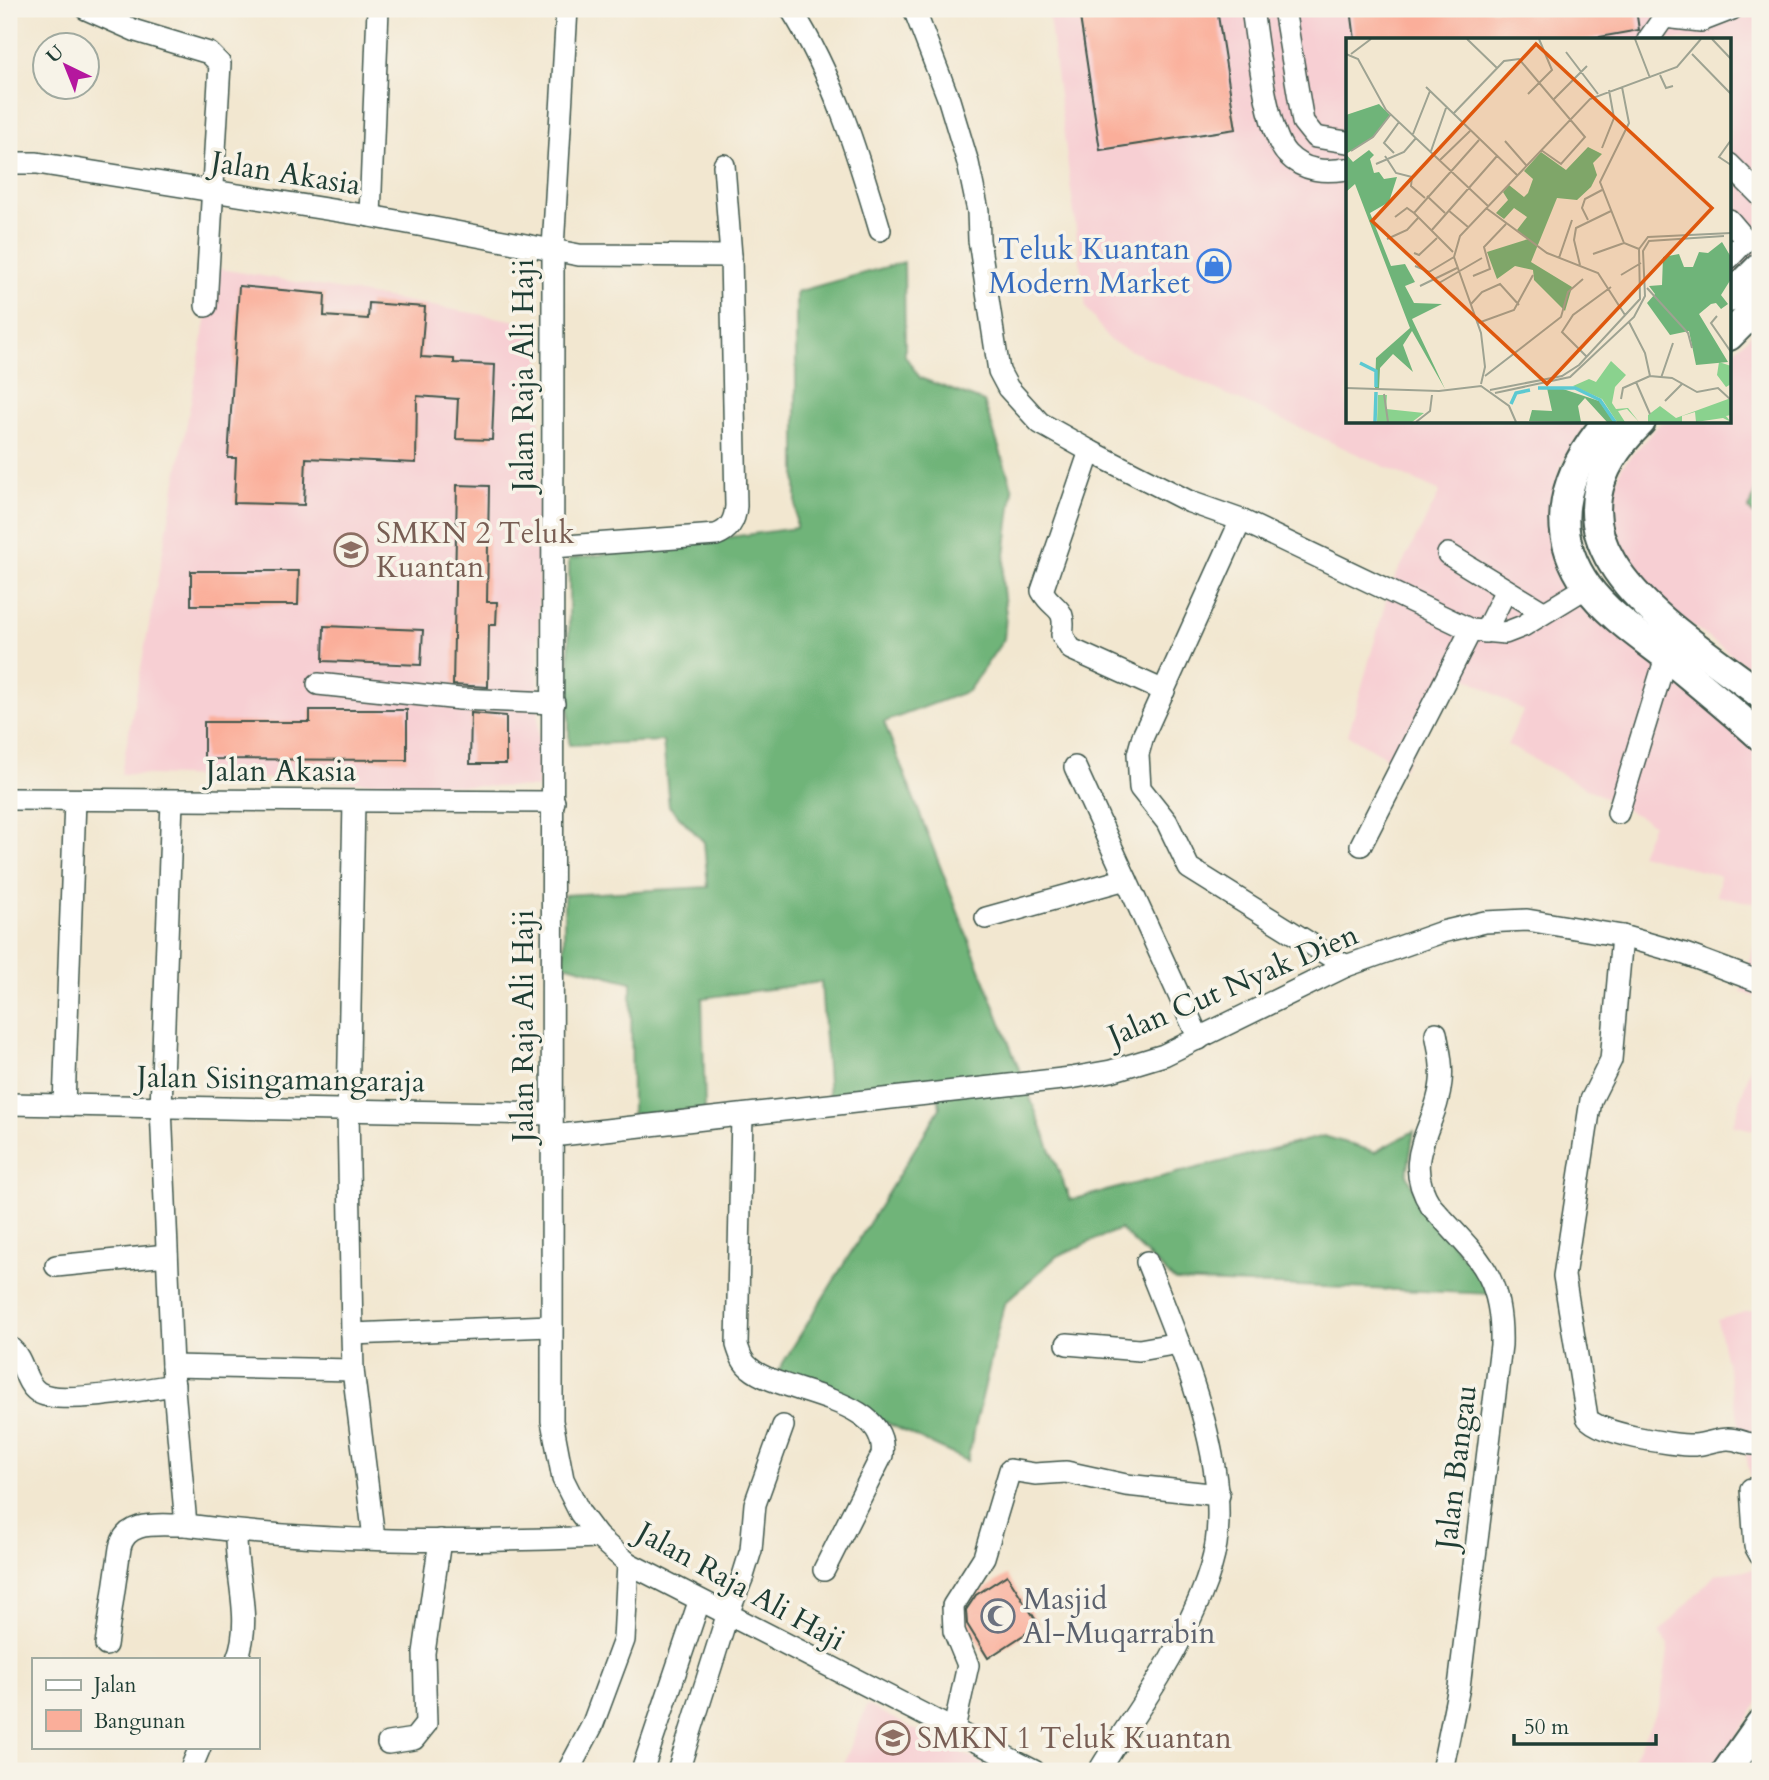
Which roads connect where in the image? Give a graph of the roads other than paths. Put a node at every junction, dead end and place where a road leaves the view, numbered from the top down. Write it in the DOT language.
graph roads {
  1 [pos="86,9"];
  2 [pos="378,9"];
  3 [pos="567,9"];
  4 [pos="790,9"];
  5 [pos="914,9"];
  6 [pos="1252,9"];
  7 [pos="1284,9"];
  8 [pos="1732,9"];
  9 [pos="1664,13"];
  10 [pos="1649,38"];
  11 [pos="1346,142"];
  12 [pos="9,163"];
  13 [pos="724,165"];
  14 [pos="1730,165"];
  15 [pos="1346,169"];
  16 [pos="213,192"];
  17 [pos="1760,195"];
  18 [pos="369,216"];
  19 [pos="1730,221"];
  20 [pos="880,230"];
  21 [pos="1753,233"];
  22 [pos="553,248"];
  23 [pos="731,256"];
  24 [pos="1730,257"];
  25 [pos="1760,267"];
  26 [pos="1730,297"];
  27 [pos="206,306"];
  28 [pos="1757,314"];
  29 [pos="1730,335"];
  30 [pos="1606,424"];
  31 [pos="1639,424"];
  32 [pos="1090,451"];
  33 [pos="1241,520"];
  34 [pos="553,547"];
  35 [pos="1448,554"];
  36 [pos="1587,587"];
  37 [pos="1506,590"];
  38 [pos="1543,612"];
  39 [pos="1478,631"];
  40 [pos="1666,657"];
  41 [pos="318,684"];
  42 [pos="1164,691"];
  43 [pos="1760,694"];
  44 [pos="554,703"];
  45 [pos="1760,736"];
  46 [pos="1075,767"];
  47 [pos="9,799"];
  48 [pos="75,800"];
  49 [pos="172,801"];
  50 [pos="354,802"];
  51 [pos="554,802"];
  52 [pos="1618,813"];
  53 [pos="1361,845"];
  54 [pos="1126,879"];
  55 [pos="986,918"];
  56 [pos="1622,936"];
  57 [pos="1346,966"];
  58 [pos="1760,982"];
  59 [pos="1436,1033"];
  60 [pos="1199,1038"];
  61 [pos="9,1104"];
  62 [pos="64,1105"];
  63 [pos="161,1107"];
  64 [pos="348,1110"];
  65 [pos="552,1114"];
  66 [pos="742,1115"];
  67 [pos="552,1136"];
  68 [pos="167,1255"];
  69 [pos="1147,1262"];
  70 [pos="56,1266"];
  71 [pos="550,1326"];
  72 [pos="352,1334"];
  73 [pos="1178,1343"];
  74 [pos="1068,1344"];
  75 [pos="9,1347"];
  76 [pos="353,1370"];
  77 [pos="173,1376"];
  78 [pos="783,1426"];
  79 [pos="1760,1444"];
  80 [pos="1751,1489"];
  81 [pos="1219,1495"];
  82 [pos="186,1525"];
  83 [pos="236,1534"];
  84 [pos="598,1537"];
  85 [pos="374,1538"];
  86 [pos="440,1540"];
  87 [pos="1760,1555"];
  88 [pos="628,1563"];
  89 [pos="824,1570"];
  90 [pos="699,1602"];
  91 [pos="727,1616"];
  92 [pos="106,1645"];
  93 [pos="237,1658"];
  94 [pos="1760,1724"];
  95 [pos="953,1733"];
  96 [pos="388,1743"];
  97 [pos="200,1748"];
  98 [pos="190,1771"];
  99 [pos="568,1771"];
  100 [pos="642,1771"];
  101 [pos="678,1771"];
  102 [pos="1034,1771"];
  103 [pos="1099,1771"];
  104 [pos="1442,1771"];
  105 [pos="1727,1771"];
  1 -- 16 [label="street"];
  2 -- 18 [label="street"];
  3 -- 22 [label="street, Jalan Raja Ali Haji"];
  4 -- 20 [label="street"];
  5 -- 32 [label="street"];
  6 -- 15 [label="street"];
  7 -- 11 [label="street"];
  8 -- 9 [label="street"];
  9 -- 10 [label="street"];
  12 -- 16 [label="street, Jalan Akasia"];
  13 -- 23 [label="street"];
  14 -- 17 [label="street"];
  16 -- 18 [label="street, Jalan Akasia"];
  16 -- 27 [label="street"];
  18 -- 22 [label="street, Jalan Akasia"];
  19 -- 21 [label="street"];
  21 -- 24 [label="street"];
  22 -- 23 [label="street, Jalan Akasia"];
  22 -- 34 [label="street, Jalan Raja Ali Haji"];
  23 -- 34 [label="street"];
  25 -- 26 [label="main road"];
  28 -- 29 [label="main road"];
  30 -- 36 [label="main road"];
  31 -- 43 [label="main road"];
  32 -- 33 [label="street"];
  32 -- 42 [label="street"];
  33 -- 39 [label="street"];
  33 -- 42 [label="street"];
  34 -- 44 [label="street, Jalan Raja Ali Haji"];
  35 -- 37 [label="street"];
  36 -- 38 [label="street"];
  36 -- 40 [label="main road"];
  37 -- 38 [label="street"];
  37 -- 39 [label="street"];
  38 -- 39 [label="street"];
  39 -- 53 [label="street"];
  40 -- 45 [label="main road"];
  40 -- 52 [label="street"];
  41 -- 44 [label="street"];
  42 -- 57 [label="street"];
  44 -- 51 [label="street, Jalan Raja Ali Haji"];
  46 -- 54 [label="street"];
  47 -- 48 [label="street, Jalan Akasia"];
  48 -- 49 [label="street, Jalan Akasia"];
  48 -- 62 [label="street"];
  49 -- 50 [label="street, Jalan Akasia"];
  49 -- 63 [label="street"];
  50 -- 51 [label="street, Jalan Akasia"];
  50 -- 64 [label="street"];
  51 -- 65 [label="street, Jalan Raja Ali Haji"];
  54 -- 55 [label="street"];
  54 -- 60 [label="street"];
  56 -- 57 [label="street, Jalan Cut Nyak Dien"];
  56 -- 58 [label="street, Jalan Cut Nyak Dien"];
  56 -- 79 [label="street"];
  57 -- 60 [label="street, Jalan Cut Nyak Dien"];
  59 -- 104 [label="street, Jalan Bangau"];
  60 -- 66 [label="street, Jalan Cut Nyak Dien"];
  61 -- 62 [label="street, Jalan Sisingamangaraja"];
  62 -- 63 [label="street, Jalan Sisingamangaraja"];
  63 -- 64 [label="street, Jalan Sisingamangaraja"];
  63 -- 68 [label="street"];
  64 -- 65 [label="street, Jalan Sisingamangaraja"];
  64 -- 72 [label="street"];
  65 -- 67 [label="street, Jalan Raja Ali Haji"];
  66 -- 67 [label="street, Jalan Cut Nyak Dien"];
  66 -- 89 [label="street"];
  67 -- 71 [label="street, Jalan Raja Ali Haji"];
  68 -- 70 [label="street"];
  68 -- 77 [label="street"];
  69 -- 73 [label="street"];
  71 -- 72 [label="street"];
  71 -- 84 [label="street, Jalan Raja Ali Haji"];
  72 -- 76 [label="street"];
  73 -- 74 [label="street"];
  73 -- 81 [label="street"];
  75 -- 77 [label="street"];
  76 -- 77 [label="street"];
  76 -- 85 [label="street"];
  77 -- 82 [label="street"];
  78 -- 91 [label="street"];
  80 -- 87 [label="street"];
  81 -- 95 [label="street"];
  81 -- 103 [label="street"];
  82 -- 83 [label="street"];
  82 -- 92 [label="street"];
  83 -- 85 [label="street"];
  83 -- 93 [label="street"];
  84 -- 86 [label="street"];
  84 -- 88 [label="street, Jalan Raja Ali Haji"];
  85 -- 86 [label="street"];
  86 -- 96 [label="street"];
  88 -- 90 [label="street, Jalan Raja Ali Haji"];
  88 -- 99 [label="street"];
  90 -- 91 [label="street, Jalan Raja Ali Haji"];
  90 -- 100 [label="street"];
  91 -- 95 [label="street, Jalan Raja Ali Haji"];
  91 -- 101 [label="street"];
  94 -- 105 [label="main road"];
  95 -- 102 [label="street, Jalan Raja Ali Haji"];
  97 -- 98 [label="street"];
}
